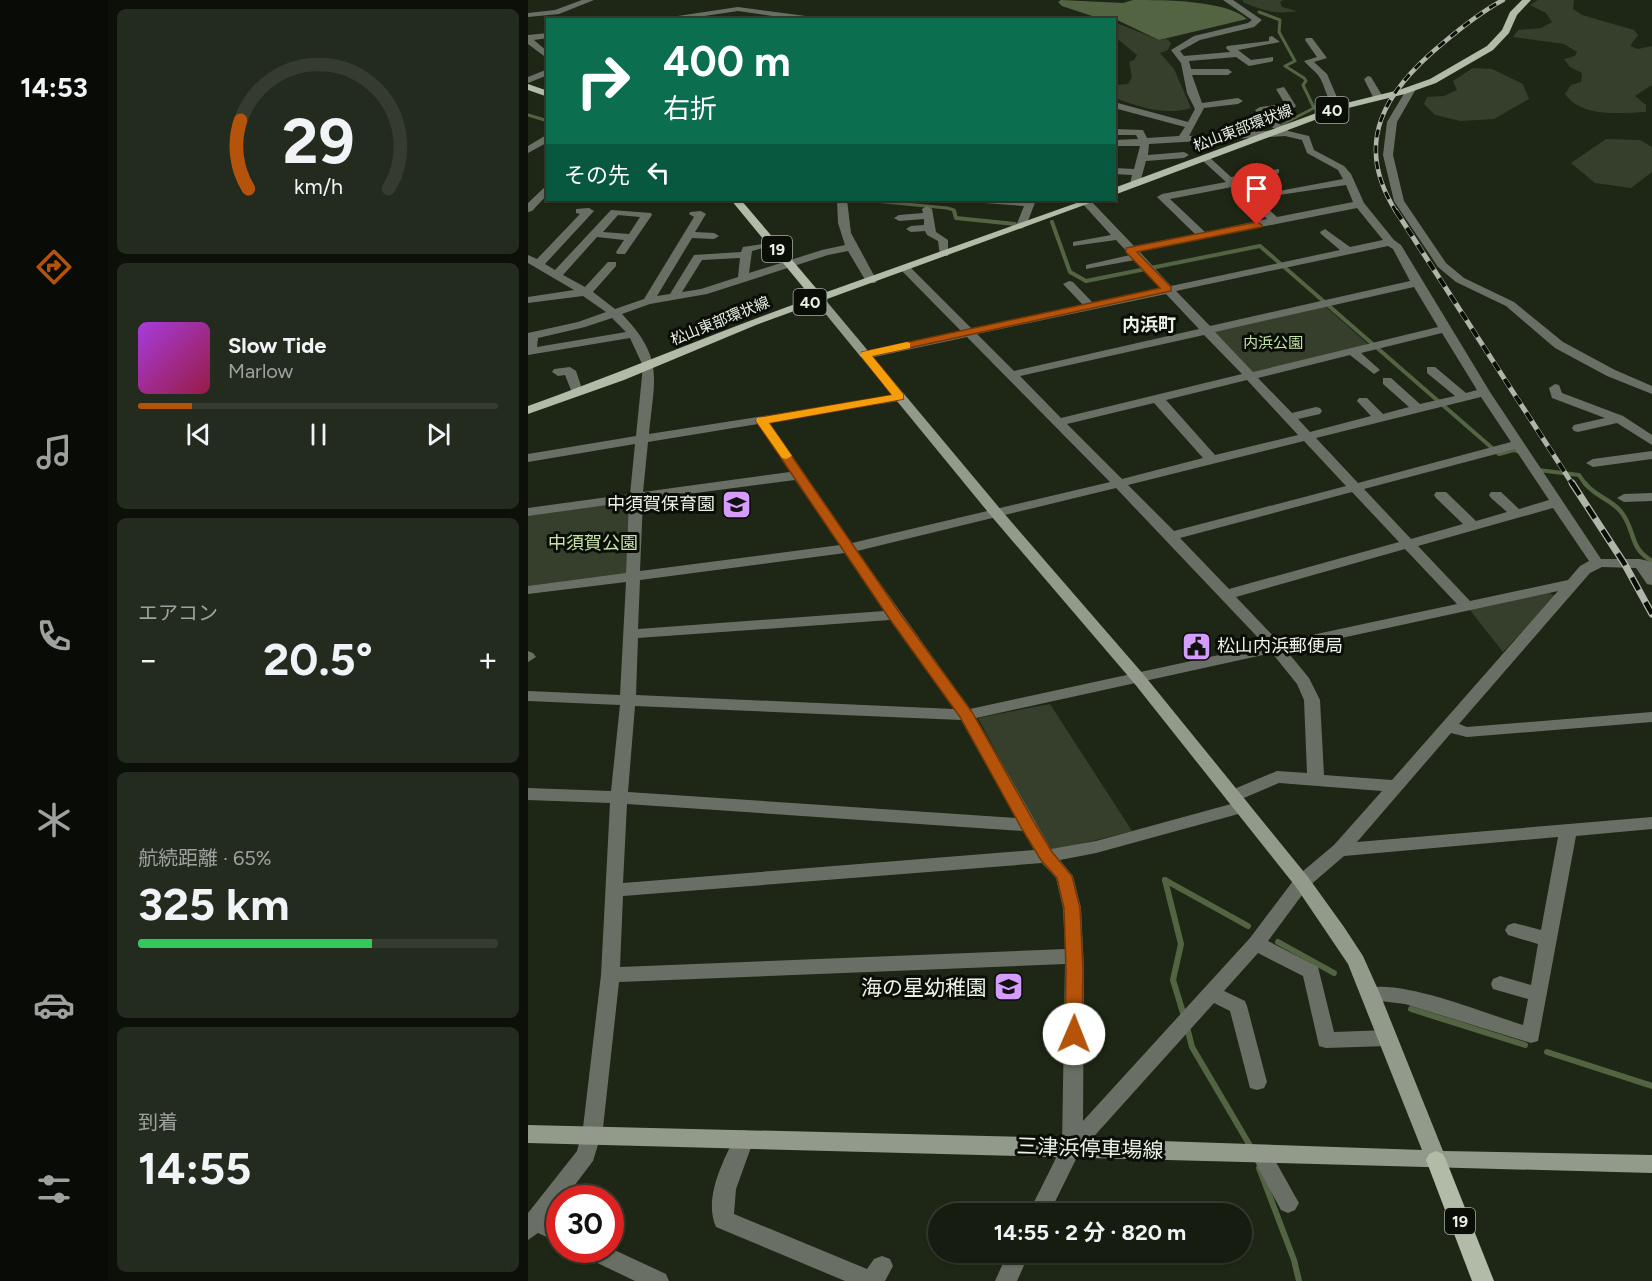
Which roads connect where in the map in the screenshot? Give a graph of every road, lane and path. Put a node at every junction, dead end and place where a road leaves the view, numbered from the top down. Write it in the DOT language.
graph roads {
  1 [pos="561,0"];
  2 [pos="590,0"];
  3 [pos="1227,0"];
  4 [pos="1527,0"];
  5 [pos="574,6"];
  6 [pos="588,12"];
  7 [pos="530,13"];
  8 [pos="669,18"];
  9 [pos="805,18"];
  10 [pos="546,34"];
  11 [pos="528,38"];
  12 [pos="1272,39"];
  13 [pos="1309,40"];
  14 [pos="1232,50"];
  15 [pos="546,55"];
  16 [pos="1183,59"];
  17 [pos="1270,59"];
  18 [pos="1187,72"];
  19 [pos="1228,72"];
  20 [pos="546,73"];
  21 [pos="1368,78"];
  22 [pos="528,80"];
  23 [pos="528,87"];
  24 [pos="1411,89"];
  25 [pos="1279,92"];
  26 [pos="546,93"];
  27 [pos="1378,97"];
  28 [pos="1238,101"];
  29 [pos="1116,106"];
  30 [pos="1199,106"];
  31 [pos="1341,107"];
  32 [pos="1190,125"];
  33 [pos="1284,129"];
  34 [pos="1116,132"];
  35 [pos="1267,135"];
  36 [pos="546,139"];
  37 [pos="1182,140"];
  38 [pos="1144,142"];
  39 [pos="1116,143"];
  40 [pos="528,150"];
  41 [pos="1184,155"];
  42 [pos="1142,158"];
  43 [pos="1205,158"];
  44 [pos="1116,171"];
  45 [pos="1275,171"];
  46 [pos="1138,172"];
  47 [pos="1349,181"];
  48 [pos="1231,182"];
  49 [pos="1135,184"];
  50 [pos="546,189"];
  51 [pos="1116,191"];
  52 [pos="1283,193"];
  53 [pos="737,201"];
  54 [pos="842,201"];
  55 [pos="1031,201"];
  56 [pos="1089,201"];
  57 [pos="1359,204"];
  58 [pos="528,209"];
  59 [pos="580,211"];
  60 [pos="694,214"];
  61 [pos="899,218"];
  62 [pos="1275,221"];
  63 [pos="1021,226"];
  64 [pos="930,228"];
  65 [pos="911,230"];
  66 [pos="1325,232"];
  67 [pos="594,234"];
  68 [pos="688,235"];
  69 [pos="714,236"];
  70 [pos="1203,236"];
  71 [pos="632,237"];
  72 [pos="1117,237"];
  73 [pos="1390,242"];
  74 [pos="1077,244"];
  75 [pos="759,246"];
  76 [pos="851,247"];
  77 [pos="1293,249"];
  78 [pos="1347,251"];
  79 [pos="621,252"];
  80 [pos="944,254"];
  81 [pos="1133,254"];
  82 [pos="746,255"];
  83 [pos="1305,260"];
  84 [pos="533,261"];
  85 [pos="612,264"];
  86 [pos="789,264"];
  87 [pos="1090,267"];
  88 [pos="906,268"];
  89 [pos="557,275"];
  90 [pos="743,279"];
  91 [pos="1365,279"];
  92 [pos="871,281"];
  93 [pos="1417,283"];
  94 [pos="1069,284"];
  95 [pos="1168,289"];
  96 [pos="1380,291"];
  97 [pos="587,292"];
  98 [pos="674,296"];
  99 [pos="819,299"];
  100 [pos="528,300"];
  101 [pos="648,301"];
  102 [pos="1090,306"];
  103 [pos="614,313"];
  104 [pos="1445,329"];
  105 [pos="1208,331"];
  106 [pos="968,332"];
  107 [pos="632,334"];
  108 [pos="530,337"];
  109 [pos="598,339"];
  110 [pos="1353,352"];
  111 [pos="602,353"];
  112 [pos="865,355"];
  113 [pos="649,366"];
  114 [pos="1374,370"];
  115 [pos="1432,370"];
  116 [pos="558,372"];
  117 [pos="1010,375"];
  118 [pos="1251,376"];
  119 [pos="1387,381"];
  120 [pos="1555,388"];
  121 [pos="1652,390"];
  122 [pos="577,392"];
  123 [pos="1484,392"];
  124 [pos="899,397"];
  125 [pos="1464,397"];
  126 [pos="1158,399"];
  127 [pos="1363,401"];
  128 [pos="1418,409"];
  129 [pos="528,410"];
  130 [pos="1316,411"];
  131 [pos="1288,418"];
  132 [pos="1380,418"];
  133 [pos="1619,419"];
  134 [pos="762,421"];
  135 [pos="1058,422"];
  136 [pos="1578,428"];
  137 [pos="1305,437"];
  138 [pos="642,439"];
  139 [pos="1652,441"];
  140 [pos="1519,444"];
  141 [pos="1652,455"];
  142 [pos="528,458"];
  143 [pos="1212,460"];
  144 [pos="1455,461"];
  145 [pos="1593,463"];
  146 [pos="1467,473"];
  147 [pos="800,475"];
  148 [pos="1119,483"];
  149 [pos="1353,488"];
  150 [pos="1441,495"];
  151 [pos="1496,495"];
  152 [pos="1652,497"];
  153 [pos="636,498"];
  154 [pos="1624,498"];
  155 [pos="1558,502"];
  156 [pos="528,512"];
  157 [pos="1516,513"];
  158 [pos="997,514"];
  159 [pos="1473,525"];
  160 [pos="1172,536"];
  161 [pos="1407,544"];
  162 [pos="851,548"];
  163 [pos="1596,562"];
  164 [pos="1648,562"];
  165 [pos="633,577"];
  166 [pos="1652,581"];
  167 [pos="1573,583"];
  168 [pos="528,590"];
  169 [pos="1226,595"];
  170 [pos="1466,605"];
  171 [pos="894,615"];
  172 [pos="629,634"];
  173 [pos="1276,648"];
  174 [pos="1139,679"];
  175 [pos="528,696"];
  176 [pos="628,700"];
  177 [pos="966,715"];
  178 [pos="1652,717"];
  179 [pos="1447,727"];
  180 [pos="1316,780"];
  181 [pos="1395,786"];
  182 [pos="528,794"];
  183 [pos="619,797"];
  184 [pos="1237,801"];
  185 [pos="1652,823"];
  186 [pos="1028,825"];
  187 [pos="1568,830"];
  188 [pos="1340,850"];
  189 [pos="1046,856"];
  190 [pos="1302,882"];
  191 [pos="615,890"];
  192 [pos="1514,930"];
  193 [pos="1548,939"];
  194 [pos="1256,944"];
  195 [pos="1074,956"];
  196 [pos="610,975"];
  197 [pos="1500,984"];
  198 [pos="1211,993"];
  199 [pos="1371,994"];
  200 [pos="1537,994"];
  201 [pos="1387,1038"];
  202 [pos="1257,1082"];
  203 [pos="528,1134"];
  204 [pos="592,1136"];
  205 [pos="744,1139"];
  206 [pos="1072,1147"];
  207 [pos="1253,1154"];
  208 [pos="1436,1161"];
  209 [pos="1652,1164"];
  210 [pos="1044,1203"];
  211 [pos="1288,1203"];
  212 [pos="532,1226"];
  213 [pos="620,1263"];
  214 [pos="1014,1263"];
  215 [pos="875,1276"];
  216 [pos="658,1281"];
  217 [pos="1005,1281"];
  218 [pos="1483,1281"];
  1 -- 7 [label="street"];
  2 -- 5 [label="street"];
  3 -- 16 [label="street"];
  4 -- 24 [label="main road, 松山東部環状線 / 40"];
  5 -- 6 [label="street"];
  5 -- 7 [label="street"];
  8 -- 9 [label="street"];
  10 -- 11 [label="street"];
  11 -- 15 [label="street"];
  12 -- 14 [label="street"];
  13 -- 31 [label="street"];
  14 -- 16 [label="street"];
  14 -- 17 [label="street"];
  16 -- 18 [label="street"];
  18 -- 19 [label="street"];
  18 -- 30 [label="street"];
  20 -- 22 [label="street"];
  21 -- 27 [label="street"];
  23 -- 26 [label="main road"];
  24 -- 27 [label="main road, 松山東部環状線 / 40"];
  24 -- 121 [label="street"];
  25 -- 33 [label="street"];
  27 -- 31 [label="main road, 松山東部環状線 / 40"];
  28 -- 30 [label="street"];
  29 -- 32 [label="street"];
  30 -- 32 [label="street"];
  31 -- 33 [label="main road, 松山東部環状線 / 40"];
  32 -- 37 [label="street"];
  33 -- 35 [label="main road, 松山東部環状線 / 40"];
  34 -- 38 [label="street"];
  35 -- 37 [label="street"];
  35 -- 43 [label="main road, 松山東部環状線 / 40"];
  35 -- 47 [label="street"];
  36 -- 40 [label="street"];
  37 -- 38 [label="street"];
  38 -- 39 [label="street"];
  38 -- 42 [label="street"];
  41 -- 42 [label="street"];
  42 -- 46 [label="street"];
  43 -- 48 [label="street"];
  43 -- 49 [label="main road, 松山東部環状線 / 40"];
  44 -- 46 [label="street"];
  45 -- 48 [label="street"];
  46 -- 49 [label="street"];
  47 -- 52 [label="street"];
  47 -- 57 [label="street"];
  48 -- 62 [label="street"];
  48 -- 70 [label="street"];
  49 -- 51 [label="main road, 松山東部環状線 / 40"];
  50 -- 58 [label="street"];
  53 -- 86 [label="main road, 19"];
  54 -- 76 [label="street"];
  55 -- 63 [label="street"];
  56 -- 63 [label="main road, 松山東部環状線 / 40"];
  56 -- 72 [label="street"];
  57 -- 62 [label="street"];
  57 -- 73 [label="street"];
  59 -- 84 [label="street"];
  60 -- 68 [label="street"];
  61 -- 64 [label="street"];
  62 -- 70 [label="street"];
  63 -- 80 [label="main road, 松山東部環状線 / 40"];
  64 -- 65 [label="street"];
  64 -- 80 [label="street"];
  66 -- 78 [label="street"];
  67 -- 71 [label="street"];
  67 -- 71 [label="street"];
  67 -- 89 [label="street"];
  68 -- 69 [label="street"];
  68 -- 101 [label="street"];
  70 -- 81 [label="street"];
  71 -- 79 [label="street"];
  72 -- 74 [label="street"];
  72 -- 81 [label="street"];
  73 -- 78 [label="street"];
  73 -- 93 [label="street"];
  75 -- 82 [label="street"];
  76 -- 86 [label="street"];
  76 -- 92 [label="street"];
  77 -- 83 [label="street"];
  78 -- 83 [label="street"];
  80 -- 88 [label="main road, 松山東部環状線 / 40"];
  81 -- 87 [label="street"];
  81 -- 95 [label="street"];
  82 -- 90 [label="street"];
  82 -- 98 [label="street"];
  83 -- 95 [label="street"];
  84 -- 89 [label="street"];
  85 -- 97 [label="street"];
  86 -- 90 [label="street"];
  86 -- 99 [label="main road, 19"];
  88 -- 92 [label="main road, 松山東部環状線 / 40"];
  88 -- 106 [label="street"];
  89 -- 97 [label="street"];
  90 -- 98 [label="street"];
  91 -- 96 [label="street"];
  92 -- 99 [label="main road, 松山東部環状線 / 40"];
  93 -- 96 [label="street"];
  93 -- 104 [label="street"];
  94 -- 102 [label="street"];
  95 -- 102 [label="street"];
  95 -- 105 [label="street"];
  96 -- 105 [label="street"];
  97 -- 100 [label="street"];
  97 -- 103 [label="street"];
  98 -- 101 [label="street"];
  99 -- 112 [label="street"];
  99 -- 113 [label="main road, 松山東部環状線 / 40"];
  101 -- 103 [label="street"];
  102 -- 106 [label="street"];
  103 -- 107 [label="street"];
  103 -- 108 [label="street"];
  104 -- 110 [label="street"];
  104 -- 123 [label="street"];
  105 -- 117 [label="street"];
  105 -- 118 [label="street"];
  106 -- 112 [label="street"];
  106 -- 117 [label="street"];
  107 -- 109 [label="street"];
  107 -- 113 [label="street"];
  108 -- 109 [label="street"];
  109 -- 111 [label="street"];
  110 -- 114 [label="street"];
  110 -- 118 [label="street"];
  112 -- 124 [label="street"];
  113 -- 122 [label="main road, 松山東部環状線 / 40"];
  113 -- 138 [label="street"];
  115 -- 125 [label="street"];
  116 -- 122 [label="street"];
  117 -- 135 [label="street"];
  118 -- 126 [label="street"];
  118 -- 131 [label="street"];
  119 -- 128 [label="street"];
  120 -- 133 [label="street"];
  122 -- 129 [label="main road, 松山東部環状線 / 40"];
  123 -- 125 [label="street"];
  123 -- 140 [label="street"];
  124 -- 134 [label="street"];
  124 -- 158 [label="street"];
  125 -- 128 [label="street"];
  126 -- 135 [label="street"];
  126 -- 143 [label="street"];
  127 -- 132 [label="street"];
  128 -- 132 [label="street"];
  130 -- 131 [label="street"];
  131 -- 137 [label="street"];
  132 -- 137 [label="street"];
  133 -- 136 [label="street"];
  133 -- 139 [label="street"];
  134 -- 138 [label="street"];
  134 -- 147 [label="street"];
  135 -- 148 [label="street"];
  137 -- 143 [label="street"];
  137 -- 149 [label="street"];
  138 -- 142 [label="street"];
  138 -- 153 [label="street"];
  140 -- 144 [label="street"];
  140 -- 155 [label="street"];
  141 -- 145 [label="street"];
  143 -- 148 [label="street"];
  144 -- 146 [label="street"];
  144 -- 149 [label="street"];
  147 -- 153 [label="street"];
  147 -- 162 [label="street"];
  148 -- 158 [label="street"];
  148 -- 160 [label="street"];
  149 -- 160 [label="street"];
  149 -- 161 [label="street"];
  150 -- 159 [label="street"];
  151 -- 157 [label="street"];
  152 -- 154 [label="street"];
  153 -- 156 [label="street"];
  153 -- 165 [label="street"];
  155 -- 157 [label="street"];
  155 -- 163 [label="street"];
  157 -- 159 [label="street"];
  158 -- 162 [label="street"];
  158 -- 174 [label="street"];
  159 -- 161 [label="street"];
  160 -- 169 [label="street"];
  161 -- 169 [label="street"];
  161 -- 170 [label="street"];
  162 -- 165 [label="street"];
  162 -- 171 [label="street"];
  163 -- 164 [label="street"];
  163 -- 167 [label="street"];
  164 -- 166 [label="street"];
  165 -- 168 [label="street"];
  165 -- 172 [label="street"];
  167 -- 170 [label="street"];
  167 -- 179 [label="street"];
  169 -- 173 [label="street"];
  170 -- 173 [label="street"];
  171 -- 172 [label="street"];
  171 -- 177 [label="street"];
  172 -- 176 [label="street"];
  173 -- 174 [label="street"];
  173 -- 180 [label="street"];
  174 -- 177 [label="street"];
  174 -- 184 [label="street"];
  175 -- 176 [label="street"];
  176 -- 177 [label="street"];
  176 -- 183 [label="street"];
  177 -- 186 [label="street"];
  178 -- 179 [label="street"];
  179 -- 181 [label="street"];
  180 -- 181 [label="street"];
  180 -- 184 [label="street"];
  181 -- 188 [label="street"];
  182 -- 183 [label="street"];
  183 -- 186 [label="street"];
  183 -- 191 [label="street"];
  184 -- 189 [label="street"];
  184 -- 190 [label="street"];
  185 -- 187 [label="street"];
  186 -- 189 [label="street"];
  187 -- 188 [label="street"];
  187 -- 193 [label="street"];
  188 -- 190 [label="street"];
  189 -- 191 [label="street"];
  189 -- 195 [label="street"];
  190 -- 194 [label="street"];
  190 -- 199 [label="street"];
  191 -- 196 [label="street"];
  192 -- 193 [label="street"];
  193 -- 200 [label="street"];
  194 -- 198 [label="street"];
  194 -- 201 [label="street"];
  195 -- 196 [label="street"];
  195 -- 206 [label="street"];
  196 -- 204 [label="street"];
  197 -- 200 [label="street"];
  198 -- 202 [label="street"];
  198 -- 206 [label="street"];
  199 -- 200 [label="street"];
  199 -- 201 [label="street"];
  201 -- 208 [label="street"];
  203 -- 204 [label="street, 三津浜停車場線"];
  204 -- 205 [label="street, 三津浜停車場線"];
  204 -- 212 [label="street"];
  205 -- 206 [label="street, 三津浜停車場線"];
  205 -- 215 [label="street"];
  206 -- 207 [label="street, 三津浜停車場線"];
  206 -- 210 [label="street"];
  207 -- 208 [label="street, 三津浜停車場線"];
  207 -- 211 [label="street"];
  208 -- 209 [label="street, 三津浜停車場線"];
  208 -- 218 [label="main road, 19"];
  213 -- 216 [label="street"];
  214 -- 217 [label="street"];
}
